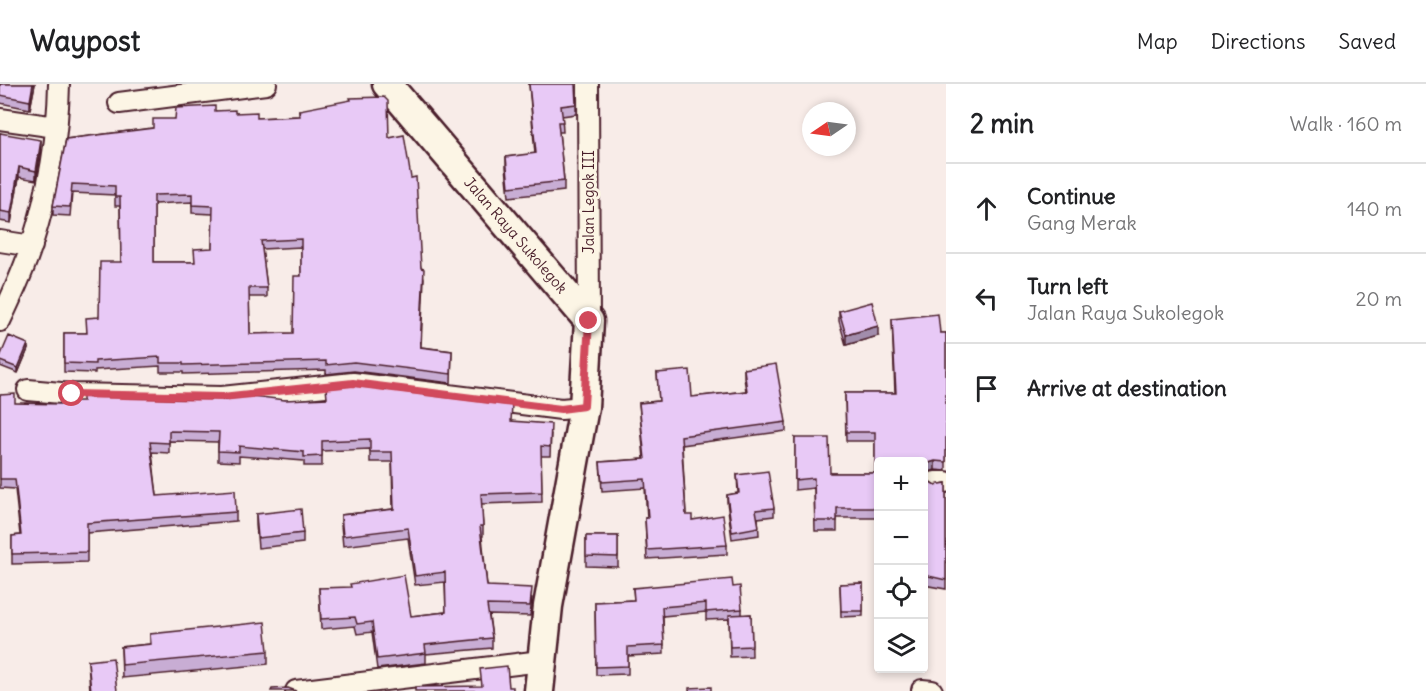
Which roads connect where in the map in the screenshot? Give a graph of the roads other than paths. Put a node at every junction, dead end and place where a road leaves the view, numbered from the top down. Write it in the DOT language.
graph roads {
  1 [pos="59,84"];
  2 [pos="266,84"];
  3 [pos="387,84"];
  4 [pos="588,84"];
  5 [pos="119,102"];
  6 [pos="0,119"];
  7 [pos="56,127"];
  8 [pos="0,241"];
  9 [pos="32,246"];
  10 [pos="0,321"];
  11 [pos="589,321"];
  12 [pos="28,390"];
  13 [pos="584,406"];
  14 [pos="541,661"];
  15 [pos="296,691"];
  16 [pos="539,691"];
  1 -- 7 [label="street"];
  2 -- 5 [label="street"];
  3 -- 11 [label="street, Jalan Raya Sukolegok"];
  4 -- 11 [label="street, Jalan Legok III"];
  6 -- 7 [label="street"];
  7 -- 9 [label="street"];
  8 -- 9 [label="street"];
  9 -- 10 [label="street"];
  11 -- 13 [label="street"];
  12 -- 13 [label="street"];
  13 -- 14 [label="street"];
  14 -- 15 [label="street"];
  14 -- 16 [label="street"];
}
